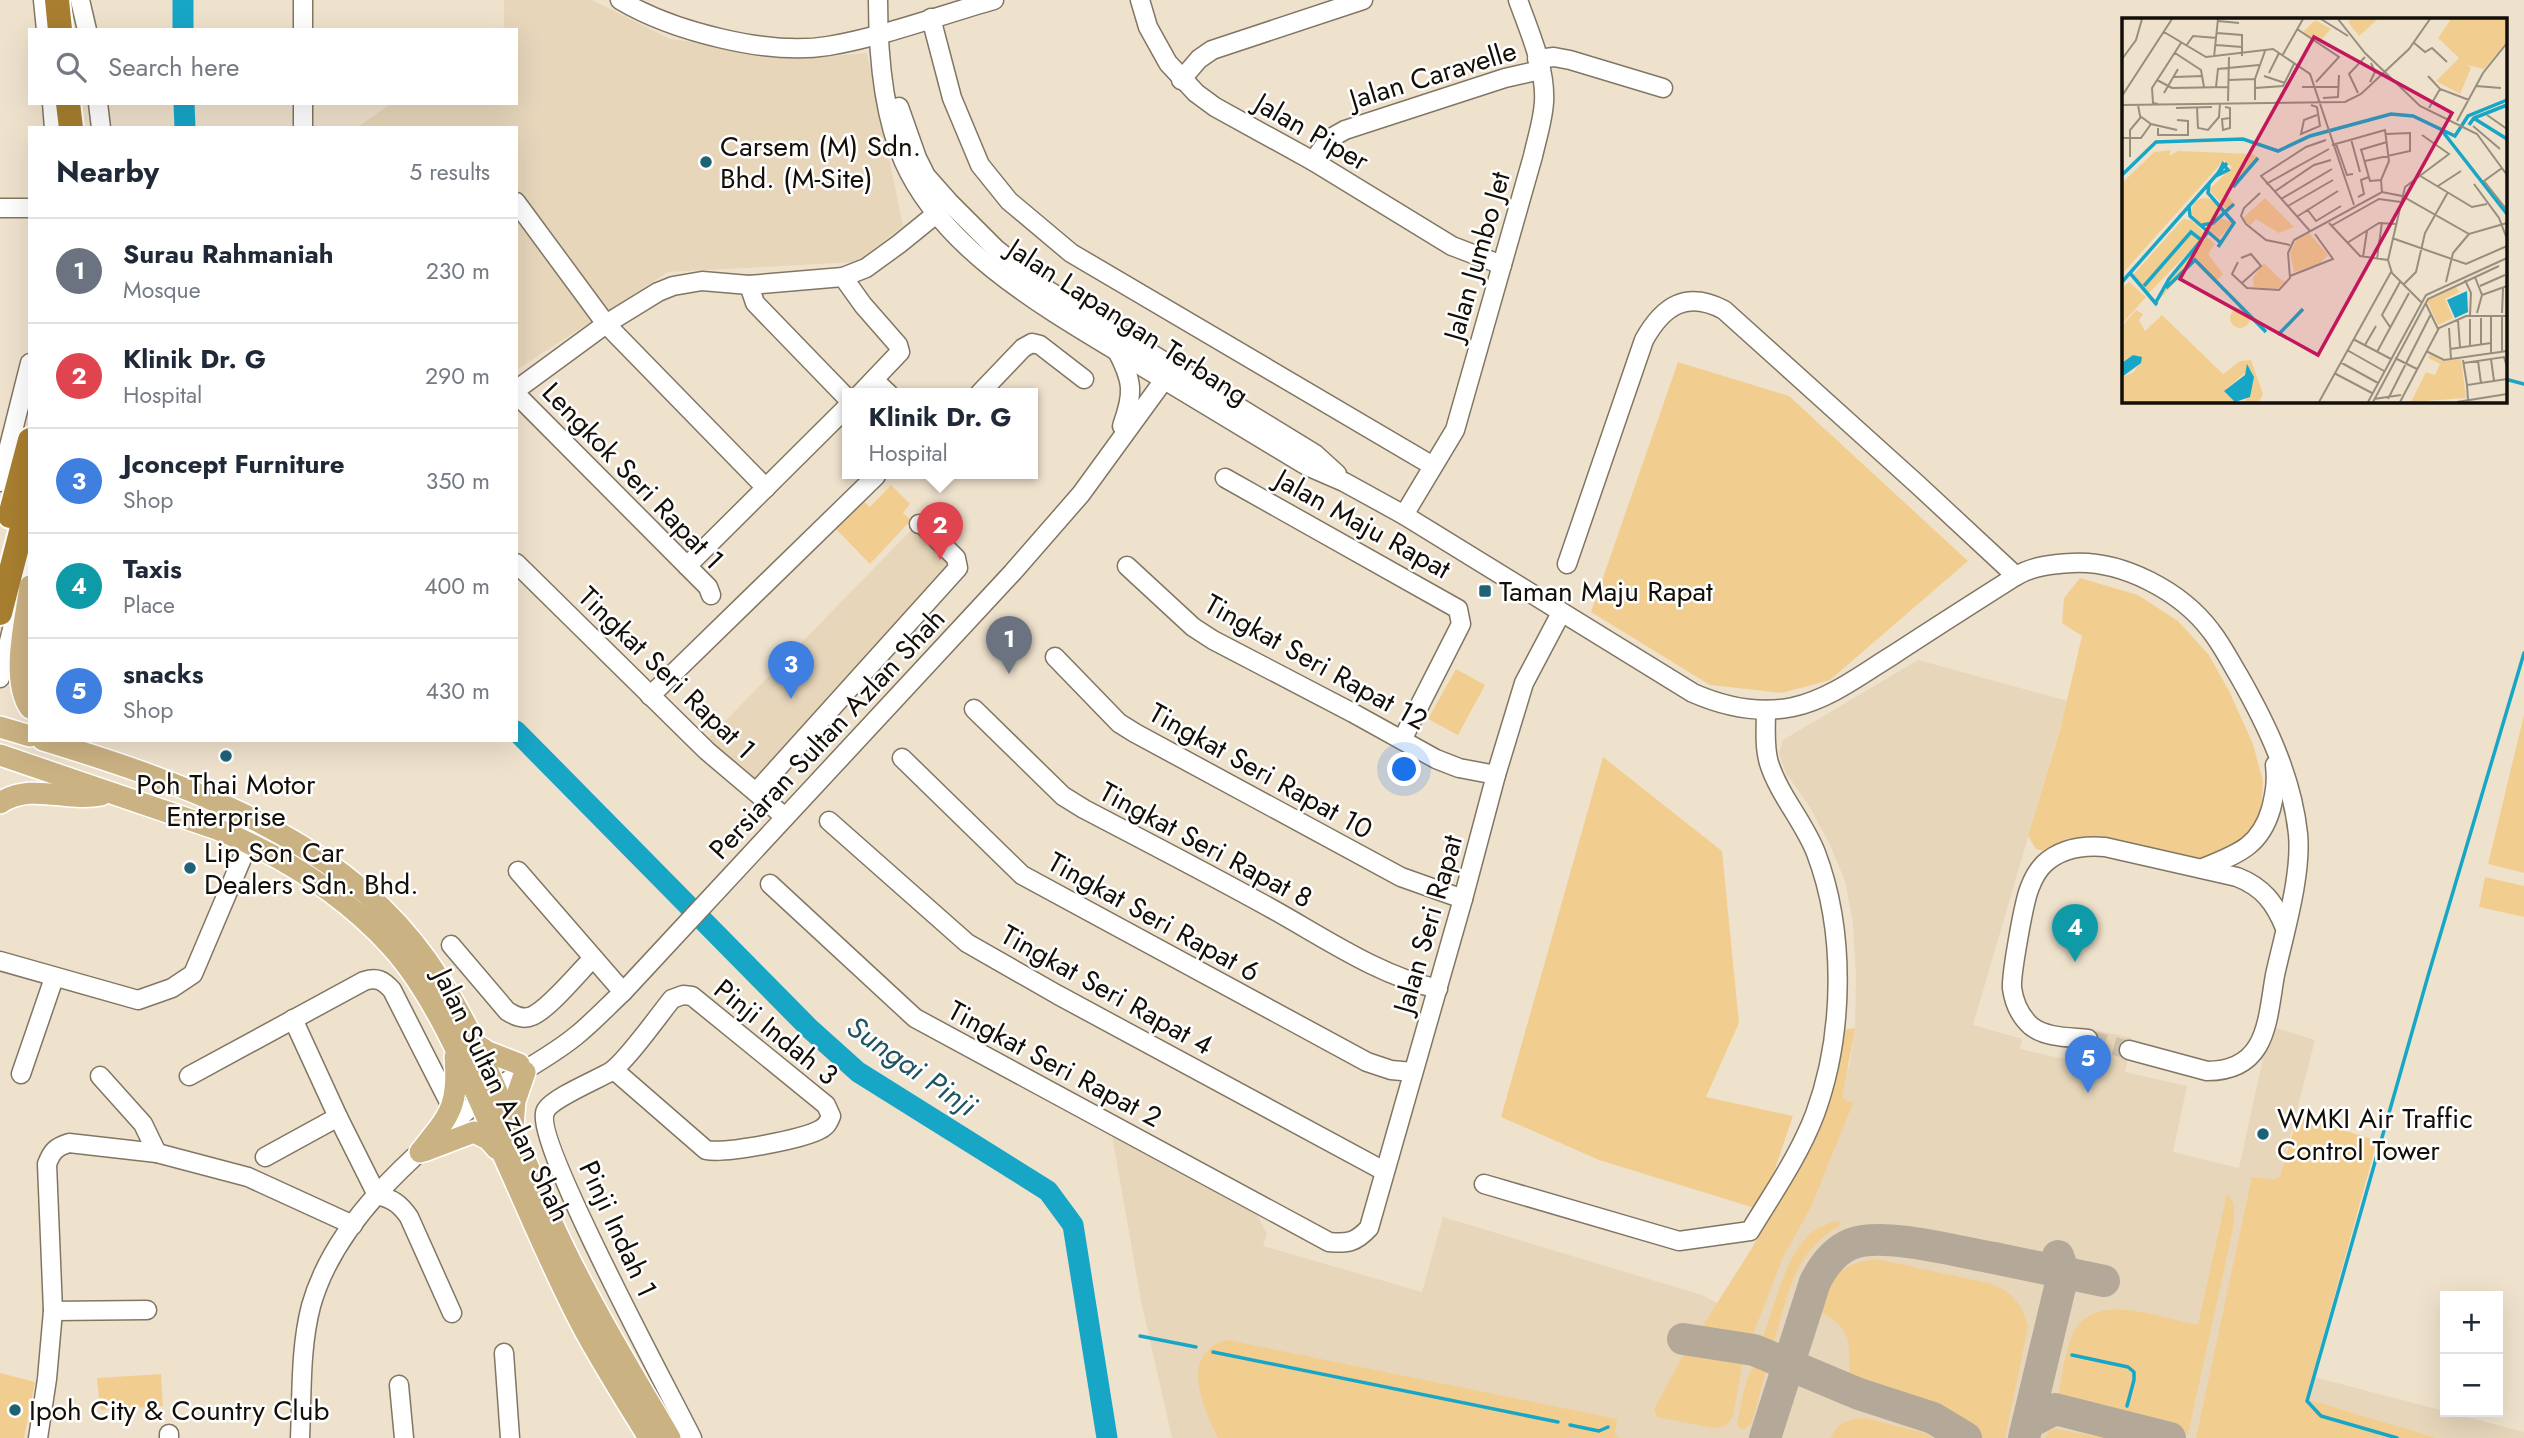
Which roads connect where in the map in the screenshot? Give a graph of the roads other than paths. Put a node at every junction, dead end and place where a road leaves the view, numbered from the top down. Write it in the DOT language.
graph roads {
  1 [pos="43,0"];
  2 [pos="57,0"];
  3 [pos="72,0"];
  4 [pos="80,0"];
  5 [pos="303,0"];
  6 [pos="621,0"];
  7 [pos="878,0"];
  8 [pos="995,0"];
  9 [pos="1140,0"];
  10 [pos="1363,0"];
  11 [pos="1518,0"];
  12 [pos="640,6"];
  13 [pos="930,18"];
  14 [pos="46,28"];
  15 [pos="60,28"];
  16 [pos="75,28"];
  17 [pos="86,28"];
  18 [pos="303,28"];
  19 [pos="878,33"];
  20 [pos="1539,65"];
  21 [pos="1181,80"];
  22 [pos="1663,88"];
  23 [pos="887,95"];
  24 [pos="52,105"];
  25 [pos="68,105"];
  26 [pos="82,105"];
  27 [pos="98,105"];
  28 [pos="303,105"];
  29 [pos="54,126"];
  30 [pos="71,126"];
  31 [pos="84,126"];
  32 [pos="100,126"];
  33 [pos="303,126"];
  34 [pos="1313,161"];
  35 [pos="926,176"];
  36 [pos="518,204"];
  37 [pos="0,208"];
  38 [pos="28,208"];
  39 [pos="936,214"];
  40 [pos="968,222"];
  41 [pos="1502,265"];
  42 [pos="843,277"];
  43 [pos="748,285"];
  44 [pos="1087,314"];
  45 [pos="606,324"];
  46 [pos="1117,351"];
  47 [pos="28,371"];
  48 [pos="1161,376"];
  49 [pos="1084,379"];
  50 [pos="874,380"];
  51 [pos="866,388"];
  52 [pos="882,388"];
  53 [pos="985,388"];
  54 [pos="518,390"];
  55 [pos="842,393"];
  56 [pos="518,394"];
  57 [pos="1200,401"];
  58 [pos="1142,409"];
  59 [pos="842,412"];
  60 [pos="1122,426"];
  61 [pos="1274,428"];
  62 [pos="28,448"];
  63 [pos="1433,466"];
  64 [pos="1225,478"];
  65 [pos="873,479"];
  66 [pos="0,482"];
  67 [pos="1344,482"];
  68 [pos="766,488"];
  69 [pos="28,505"];
  70 [pos="1404,515"];
  71 [pos="919,524"];
  72 [pos="0,554"];
  73 [pos="28,563"];
  74 [pos="1567,564"];
  75 [pos="518,565"];
  76 [pos="687,566"];
  77 [pos="1127,566"];
  78 [pos="2016,576"];
  79 [pos="711,595"];
  80 [pos="28,603"];
  81 [pos="0,613"];
  82 [pos="1561,613"];
  83 [pos="4,644"];
  84 [pos="1055,657"];
  85 [pos="0,678"];
  86 [pos="650,696"];
  87 [pos="28,702"];
  88 [pos="974,709"];
  89 [pos="1766,710"];
  90 [pos="0,727"];
  91 [pos="28,735"];
  92 [pos="1402,740"];
  93 [pos="2274,744"];
  94 [pos="67,745"];
  95 [pos="0,755"];
  96 [pos="902,758"];
  97 [pos="1496,775"];
  98 [pos="756,792"];
  99 [pos="110,793"];
  100 [pos="0,803"];
  101 [pos="782,815"];
  102 [pos="829,821"];
  103 [pos="249,842"];
  104 [pos="2203,868"];
  105 [pos="518,871"];
  106 [pos="770,884"];
  107 [pos="1464,899"];
  108 [pos="2285,928"];
  109 [pos="451,945"];
  110 [pos="593,958"];
  111 [pos="0,961"];
  112 [pos="54,978"];
  113 [pos="620,988"];
  114 [pos="1437,989"];
  115 [pos="293,1019"];
  116 [pos="2085,1036"];
  117 [pos="2130,1045"];
  118 [pos="464,1046"];
  119 [pos="522,1068"];
  120 [pos="614,1070"];
  121 [pos="1413,1072"];
  122 [pos="22,1074"];
  123 [pos="100,1076"];
  124 [pos="189,1076"];
  125 [pos="488,1091"];
  126 [pos="452,1108"];
  127 [pos="338,1117"];
  128 [pos="513,1132"];
  129 [pos="156,1153"];
  130 [pos="421,1153"];
  131 [pos="265,1157"];
  132 [pos="505,1159"];
  133 [pos="1384,1171"];
  134 [pos="1484,1184"];
  135 [pos="377,1195"];
  136 [pos="353,1225"];
  137 [pos="1346,1244"];
  138 [pos="147,1310"];
  139 [pos="53,1311"];
  140 [pos="452,1312"];
  141 [pos="505,1353"];
  142 [pos="399,1385"];
  143 [pos="38,1438"];
  144 [pos="300,1438"];
  145 [pos="404,1438"];
  146 [pos="510,1438"];
  147 [pos="649,1438"];
  148 [pos="670,1438"];
  149 [pos="692,1438"];
  1 -- 14 [label="street"];
  2 -- 15 [label="highway"];
  3 -- 16 [label="highway"];
  4 -- 17 [label="street"];
  5 -- 18 [label="street"];
  6 -- 12 [label="street"];
  7 -- 19 [label="street, Jalan Lapangan Terbang"];
  8 -- 13 [label="street"];
  9 -- 21 [label="street, Jalan Piper"];
  10 -- 21 [label="street"];
  11 -- 20 [label="street, Jalan Jumbo Jet"];
  12 -- 19 [label="street"];
  13 -- 19 [label="street"];
  13 -- 63 [label="street"];
  19 -- 23 [label="street, Jalan Lapangan Terbang"];
  20 -- 22 [label="street, Jalan Caravelle"];
  20 -- 34 [label="street, Jalan Caravelle"];
  20 -- 41 [label="street, Jalan Jumbo Jet"];
  21 -- 34 [label="street, Jalan Piper"];
  23 -- 35 [label="street, Jalan Lapangan Terbang"];
  23 -- 39 [label="street, Jalan Lapangan Terbang"];
  24 -- 29 [label="street"];
  25 -- 30 [label="highway"];
  26 -- 31 [label="highway"];
  27 -- 32 [label="street"];
  28 -- 33 [label="street"];
  34 -- 41 [label="street, Jalan Piper"];
  35 -- 39 [label="street"];
  35 -- 40 [label="street, Jalan Lapangan Terbang"];
  36 -- 45 [label="street"];
  37 -- 38 [label="street"];
  39 -- 40 [label="street"];
  39 -- 42 [label="street"];
  39 -- 46 [label="street, Jalan Lapangan Terbang"];
  40 -- 44 [label="street, Jalan Lapangan Terbang"];
  41 -- 63 [label="street, Jalan Jumbo Jet"];
  42 -- 43 [label="street"];
  42 -- 50 [label="street"];
  43 -- 45 [label="street"];
  43 -- 55 [label="street"];
  44 -- 48 [label="street"];
  44 -- 61 [label="street, Jalan Lapangan Terbang"];
  45 -- 54 [label="street"];
  45 -- 68 [label="street"];
  46 -- 48 [label="street, Jalan Lapangan Terbang"];
  46 -- 60 [label="street"];
  47 -- 66 [label="street"];
  48 -- 57 [label="street, Jalan Lapangan Terbang"];
  48 -- 58 [label="street, Persiaran Sultan Azlan Shah"];
  48 -- 60 [label="street, Persiaran Sultan Azlan Shah"];
  48 -- 61 [label="street"];
  49 -- 53 [label="street"];
  50 -- 51 [label="street"];
  50 -- 52 [label="street"];
  56 -- 76 [label="street, Lengkok Seri Rapat 1"];
  57 -- 58 [label="street"];
  57 -- 67 [label="street, Jalan Lapangan Terbang"];
  58 -- 101 [label="street, Persiaran Sultan Azlan Shah"];
  59 -- 68 [label="street"];
  60 -- 101 [label="street, Persiaran Sultan Azlan Shah"];
  61 -- 67 [label="street, Jalan Lapangan Terbang"];
  62 -- 72 [label="highway"];
  63 -- 70 [label="street, Jalan Jumbo Jet"];
  64 -- 92 [label="street, Jalan Maju Rapat"];
  65 -- 86 [label="street"];
  67 -- 70 [label="street, Jalan Lapangan Terbang"];
  68 -- 76 [label="street"];
  69 -- 81 [label="highway"];
  70 -- 82 [label="street, Jalan Lapangan Terbang"];
  71 -- 98 [label="street"];
  73 -- 83 [label="street"];
  74 -- 78 [label="street"];
  75 -- 86 [label="street, Tingkat Seri Rapat 1"];
  76 -- 79 [label="street, Lengkok Seri Rapat 1"];
  77 -- 92 [label="street, Tingkat Seri Rapat 12"];
  78 -- 89 [label="street, Jalan Lapangan Terbang"];
  78 -- 93 [label="street, Jalan Lapangan Terbang"];
  80 -- 87 [label="main road"];
  82 -- 89 [label="street, Jalan Lapangan Terbang"];
  82 -- 97 [label="street, Jalan Seri Rapat"];
  83 -- 85 [label="street"];
  84 -- 107 [label="street, Tingkat Seri Rapat 10"];
  86 -- 98 [label="street, Tingkat Seri Rapat 1"];
  88 -- 114 [label="street, Tingkat Seri Rapat 8"];
  89 -- 134 [label="street"];
  90 -- 91 [label="main road"];
  92 -- 97 [label="street, Tingkat Seri Rapat 12"];
  93 -- 104 [label="street, Jalan Lapangan Terbang"];
  93 -- 108 [label="street, Jalan Lapangan Terbang"];
  94 -- 118 [label="main road, Jalan Sultan Azlan Shah"];
  95 -- 99 [label="main road, Jalan Sultan Azlan Shah"];
  96 -- 121 [label="street, Tingkat Seri Rapat 6"];
  97 -- 107 [label="street, Jalan Seri Rapat"];
  98 -- 101 [label="street, Tingkat Seri Rapat 1"];
  99 -- 100 [label="main road"];
  99 -- 103 [label="main road, Jalan Sultan Azlan Shah"];
  101 -- 113 [label="street, Persiaran Sultan Azlan Shah"];
  102 -- 133 [label="street, Tingkat Seri Rapat 4"];
  103 -- 112 [label="street"];
  103 -- 118 [label="main road, Jalan Sultan Azlan Shah"];
  104 -- 108 [label="street"];
  104 -- 116 [label="street"];
  105 -- 110 [label="street"];
  106 -- 137 [label="street, Tingkat Seri Rapat 2"];
  107 -- 114 [label="street, Jalan Seri Rapat"];
  108 -- 117 [label="street, Jalan Lapangan Terbang"];
  109 -- 110 [label="street"];
  110 -- 113 [label="street"];
  111 -- 112 [label="street"];
  112 -- 122 [label="street"];
  113 -- 119 [label="street, Persiaran Sultan Azlan Shah"];
  114 -- 121 [label="street, Jalan Seri Rapat"];
  115 -- 124 [label="street"];
  115 -- 126 [label="street"];
  115 -- 127 [label="street"];
  118 -- 119 [label="main road"];
  118 -- 125 [label="main road, Jalan Sultan Azlan Shah"];
  118 -- 126 [label="main road"];
  119 -- 125 [label="street, Persiaran Sultan Azlan Shah"];
  119 -- 128 [label="main road"];
  120 -- 120 [label="street, Pinji Indah 3"];
  120 -- 149 [label="street, Pinji Indah 1"];
  121 -- 133 [label="street, Jalan Seri Rapat"];
  123 -- 129 [label="street"];
  125 -- 128 [label="main road, Jalan Sultan Azlan Shah"];
  125 -- 130 [label="street, Persiaran Sultan Azlan Shah"];
  125 -- 132 [label="main road, Jalan Sultan Azlan Shah"];
  126 -- 130 [label="main road"];
  127 -- 131 [label="street"];
  127 -- 135 [label="street"];
  128 -- 148 [label="main road, Jalan Sultan Azlan Shah"];
  129 -- 136 [label="street"];
  129 -- 139 [label="street"];
  130 -- 132 [label="main road"];
  130 -- 135 [label="street, Persiaran Sultan Azlan Shah"];
  132 -- 147 [label="main road, Jalan Sultan Azlan Shah"];
  133 -- 137 [label="street, Jalan Seri Rapat"];
  135 -- 136 [label="street, Persiaran Sultan Azlan Shah"];
  135 -- 140 [label="street"];
  136 -- 144 [label="street, Persiaran Sultan Azlan Shah"];
  138 -- 139 [label="street"];
  139 -- 143 [label="street"];
  141 -- 146 [label="street"];
  142 -- 145 [label="street"];
}
